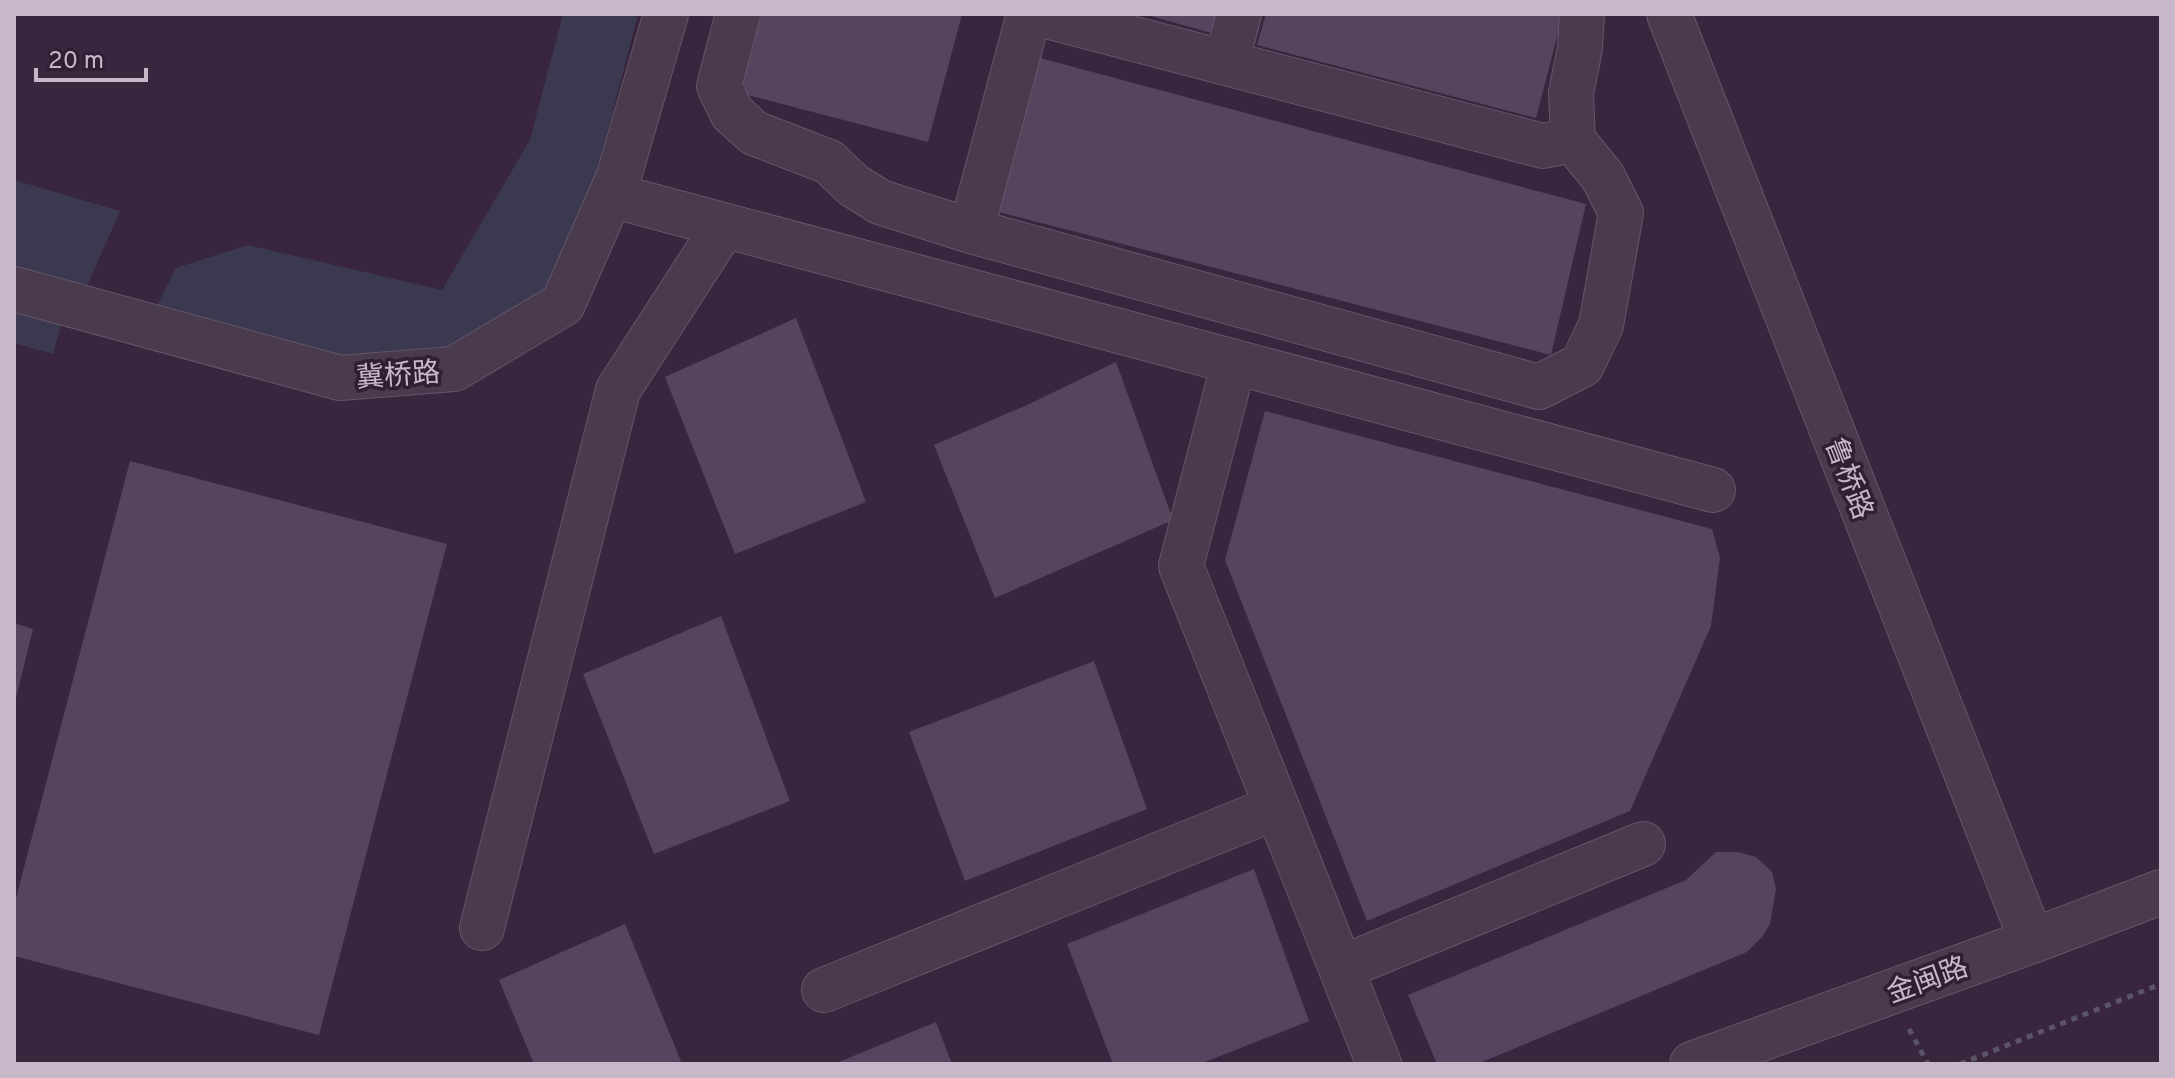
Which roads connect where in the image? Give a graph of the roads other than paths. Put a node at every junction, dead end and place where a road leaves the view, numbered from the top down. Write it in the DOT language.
graph roads {
  1 [pos="666,14"];
  2 [pos="738,14"];
  3 [pos="1029,14"];
  4 [pos="1039,14"];
  5 [pos="1239,14"];
  6 [pos="1582,14"];
  7 [pos="1671,15"];
  8 [pos="1226,63"];
  9 [pos="1573,140"];
  10 [pos="611,195"];
  11 [pos="724,226"];
  12 [pos="971,231"];
  13 [pos="14,289"];
  14 [pos="1234,362"];
  15 [pos="1713,490"];
  16 [pos="1277,807"];
  17 [pos="1643,844"];
  18 [pos="2161,892"];
  19 [pos="482,928"];
  20 [pos="2032,941"];
  21 [pos="1341,968"];
  22 [pos="824,990"];
  23 [pos="1373,1062"];
  24 [pos="1692,1064"];
  1 -- 10 [label="street, 冀桥路"];
  2 -- 12 [label="street"];
  3 -- 12 [label="street"];
  4 -- 8 [label="street"];
  5 -- 8 [label="street"];
  6 -- 9 [label="street"];
  7 -- 20 [label="street, 鲁桥路"];
  8 -- 9 [label="street"];
  9 -- 12 [label="street"];
  10 -- 11 [label="street"];
  10 -- 13 [label="street, 冀桥路"];
  11 -- 14 [label="street"];
  11 -- 19 [label="street"];
  14 -- 15 [label="street"];
  14 -- 16 [label="street"];
  16 -- 21 [label="street"];
  16 -- 22 [label="street"];
  17 -- 21 [label="street"];
  18 -- 20 [label="street, 金闽路"];
  20 -- 24 [label="street, 金闽路"];
  21 -- 23 [label="street"];
}
